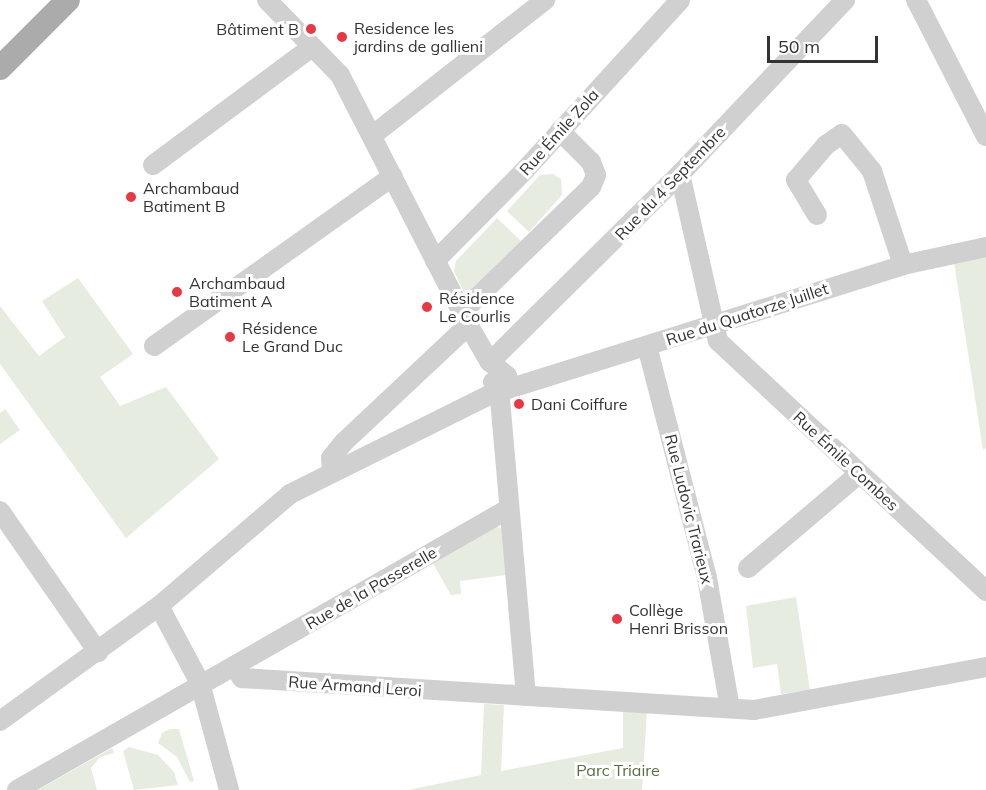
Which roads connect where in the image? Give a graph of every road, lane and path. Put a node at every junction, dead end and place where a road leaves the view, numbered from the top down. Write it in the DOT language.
graph roads {
  1 [pos="68,0"];
  2 [pos="267,0"];
  3 [pos="545,0"];
  4 [pos="680,0"];
  5 [pos="844,0"];
  6 [pos="916,0"];
  7 [pos="312,47"];
  8 [pos="0,68"];
  9 [pos="560,131"];
  10 [pos="373,135"];
  11 [pos="986,136"];
  12 [pos="153,165"];
  13 [pos="680,174"];
  14 [pos="393,176"];
  15 [pos="817,215"];
  16 [pos="986,247"];
  17 [pos="435,261"];
  18 [pos="903,265"];
  19 [pos="466,320"];
  20 [pos="712,326"];
  21 [pos="154,346"];
  22 [pos="647,346"];
  23 [pos="490,362"];
  24 [pos="504,390"];
  25 [pos="332,472"];
  26 [pos="858,474"];
  27 [pos="508,509"];
  28 [pos="0,511"];
  29 [pos="748,568"];
  30 [pos="986,591"];
  31 [pos="159,606"];
  32 [pos="98,652"];
  33 [pos="234,667"];
  34 [pos="986,667"];
  35 [pos="200,683"];
  36 [pos="526,696"];
  37 [pos="730,708"];
  38 [pos="0,721"];
  39 [pos="17,790"];
  40 [pos="229,790"];
  1 -- 8 [label="main road"];
  2 -- 7 [label="street"];
  3 -- 10 [label="street"];
  4 -- 9 [label="street, Rue Émile Zola"];
  5 -- 13 [label="street, Rue du 4 Septembre"];
  6 -- 11 [label="street"];
  7 -- 10 [label="street"];
  7 -- 12 [label="street"];
  9 -- 17 [label="street, Rue Émile Zola"];
  9 -- 19 [label="street"];
  10 -- 14 [label="street"];
  13 -- 20 [label="street"];
  13 -- 23 [label="street, Rue du 4 Septembre"];
  14 -- 17 [label="street"];
  14 -- 21 [label="street"];
  15 -- 18 [label="street"];
  16 -- 18 [label="street, Rue du Quatorze Juillet"];
  17 -- 19 [label="street"];
  18 -- 20 [label="street, Rue du Quatorze Juillet"];
  19 -- 23 [label="street"];
  19 -- 25 [label="street"];
  20 -- 22 [label="street, Rue du Quatorze Juillet"];
  20 -- 26 [label="street, Rue Émile Combes"];
  22 -- 24 [label="street, Rue du Quatorze Juillet"];
  22 -- 37 [label="street, Rue Ludovic Trarieux"];
  23 -- 24 [label="street"];
  24 -- 25 [label="street, Rue du Quatorze Juillet"];
  24 -- 27 [label="street"];
  25 -- 31 [label="street, Rue du Quatorze Juillet"];
  26 -- 29 [label="street"];
  26 -- 30 [label="street, Rue Émile Combes"];
  27 -- 33 [label="street, Rue de la Passerelle"];
  27 -- 36 [label="street"];
  28 -- 32 [label="street"];
  31 -- 32 [label="street, Rue du Quatorze Juillet"];
  31 -- 35 [label="street"];
  32 -- 38 [label="street, Rue du Quatorze Juillet"];
  33 -- 35 [label="street"];
  33 -- 36 [label="street, Rue Armand Leroi"];
  34 -- 37 [label="street, Rue Armand Leroi"];
  35 -- 39 [label="street"];
  35 -- 40 [label="street"];
  36 -- 37 [label="street, Rue Armand Leroi"];
}
